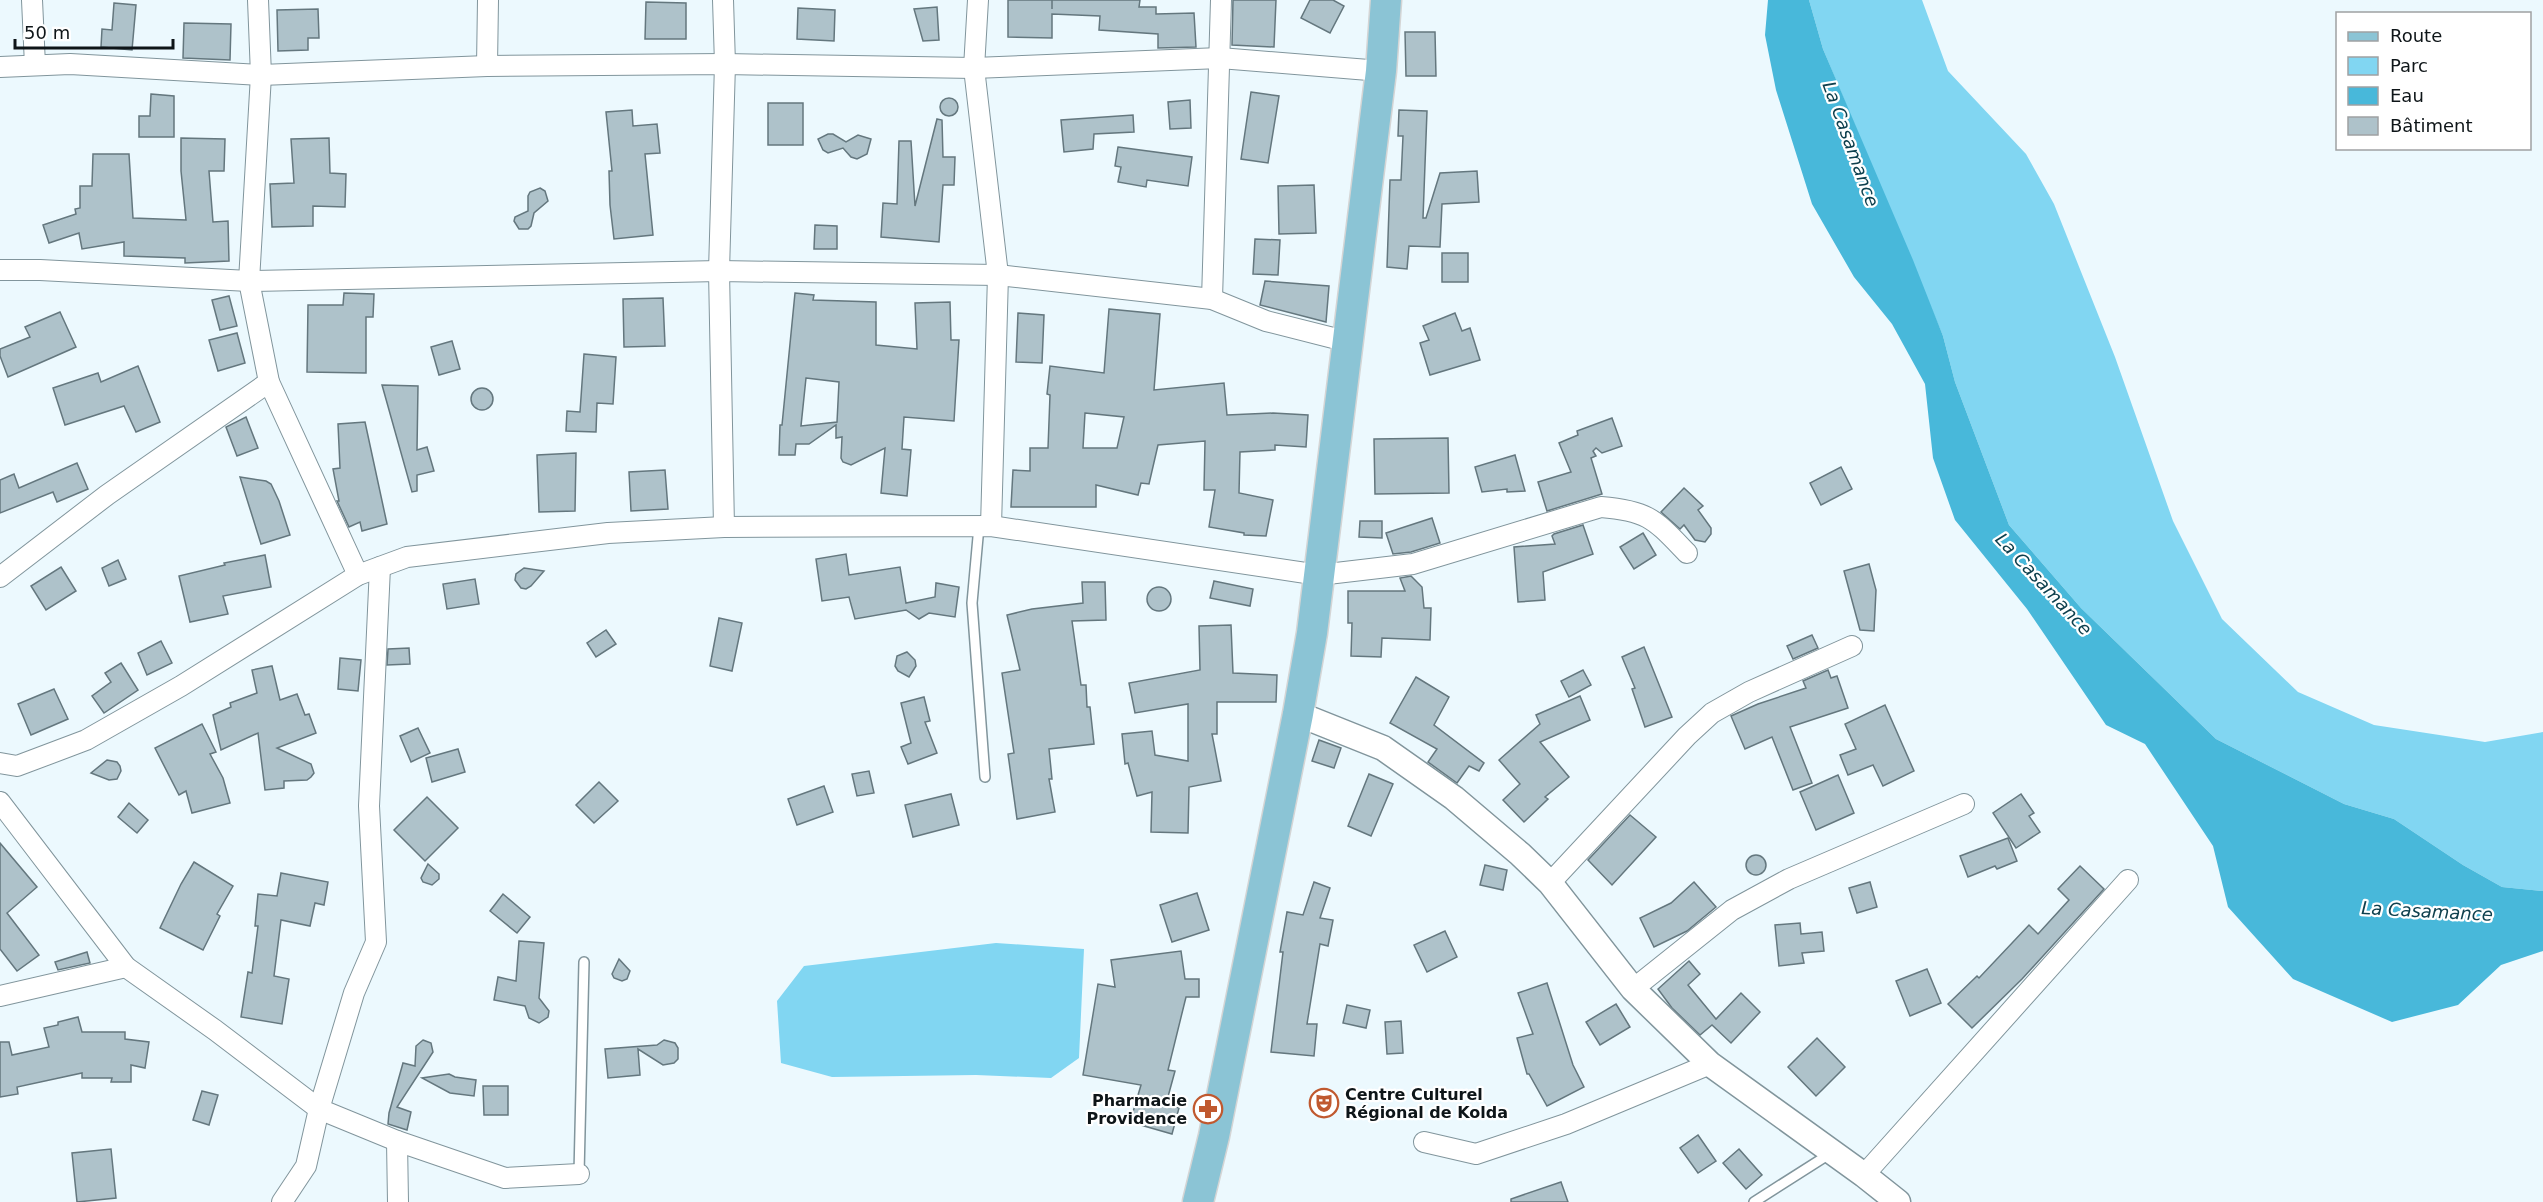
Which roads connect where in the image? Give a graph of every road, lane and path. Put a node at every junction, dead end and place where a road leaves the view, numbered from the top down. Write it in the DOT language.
graph roads {
  1 [pos="32,0"];
  2 [pos="258,0"];
  3 [pos="488,0"];
  4 [pos="723,0"];
  5 [pos="978,0"];
  6 [pos="1221,0"];
  7 [pos="1386,0"];
  8 [pos="1220,58"];
  9 [pos="725,64"];
  10 [pos="35,65"];
  11 [pos="487,66"];
  12 [pos="0,67"];
  13 [pos="974,68"];
  14 [pos="1381,70"];
  15 [pos="261,75"];
  16 [pos="0,270"];
  17 [pos="719,271"];
  18 [pos="998,275"];
  19 [pos="249,281"];
  20 [pos="1212,299"];
  21 [pos="1349,342"];
  22 [pos="269,382"];
  23 [pos="985,526"];
  24 [pos="724,527"];
  25 [pos="1687,553"];
  26 [pos="380,567"];
  27 [pos="357,575"];
  28 [pos="1319,575"];
  29 [pos="0,577"];
  30 [pos="1852,646"];
  31 [pos="1298,714"];
  32 [pos="0,763"];
  33 [pos="986,777"];
  34 [pos="0,802"];
  35 [pos="1964,804"];
  36 [pos="2128,880"];
  37 [pos="1550,883"];
  38 [pos="584,962"];
  39 [pos="126,967"];
  40 [pos="1633,989"];
  41 [pos="0,996"];
  42 [pos="1710,1064"];
  43 [pos="319,1109"];
  44 [pos="397,1141"];
  45 [pos="1424,1142"];
  46 [pos="1832,1153"];
  47 [pos="579,1174"];
  48 [pos="1864,1175"];
  49 [pos="282,1202"];
  50 [pos="398,1202"];
  51 [pos="1198,1202"];
  52 [pos="1754,1202"];
  53 [pos="1898,1202"];
  1 -- 10 [label="street"];
  2 -- 15 [label="street"];
  3 -- 11 [label="street"];
  4 -- 9 [label="street"];
  5 -- 13 [label="street"];
  6 -- 8 [label="street"];
  7 -- 14 [label="main road"];
  8 -- 13 [label="street"];
  8 -- 14 [label="street"];
  8 -- 20 [label="street"];
  9 -- 11 [label="street"];
  9 -- 13 [label="street"];
  9 -- 17 [label="street"];
  10 -- 12 [label="street"];
  10 -- 15 [label="street"];
  11 -- 15 [label="street"];
  13 -- 18 [label="street"];
  14 -- 21 [label="main road"];
  15 -- 19 [label="street"];
  16 -- 19 [label="street"];
  17 -- 18 [label="street"];
  17 -- 19 [label="street"];
  17 -- 24 [label="street"];
  18 -- 20 [label="street"];
  18 -- 23 [label="street"];
  19 -- 22 [label="street"];
  20 -- 21 [label="street"];
  21 -- 28 [label="main road"];
  22 -- 27 [label="street"];
  22 -- 29 [label="street"];
  23 -- 24 [label="street"];
  23 -- 28 [label="street"];
  23 -- 33 [label="lane"];
  24 -- 26 [label="street"];
  25 -- 28 [label="street"];
  26 -- 27 [label="street"];
  26 -- 43 [label="street"];
  27 -- 32 [label="street"];
  28 -- 31 [label="main road"];
  30 -- 37 [label="street"];
  31 -- 37 [label="street"];
  31 -- 51 [label="main road"];
  34 -- 39 [label="street"];
  35 -- 40 [label="street"];
  36 -- 48 [label="street"];
  37 -- 40 [label="street"];
  38 -- 47 [label="lane"];
  39 -- 41 [label="street"];
  39 -- 43 [label="street"];
  40 -- 42 [label="street"];
  42 -- 45 [label="street"];
  42 -- 46 [label="street"];
  43 -- 44 [label="street"];
  43 -- 49 [label="street"];
  44 -- 47 [label="street"];
  44 -- 50 [label="street"];
  46 -- 48 [label="street"];
  46 -- 52 [label="lane"];
  48 -- 53 [label="street"];
}
